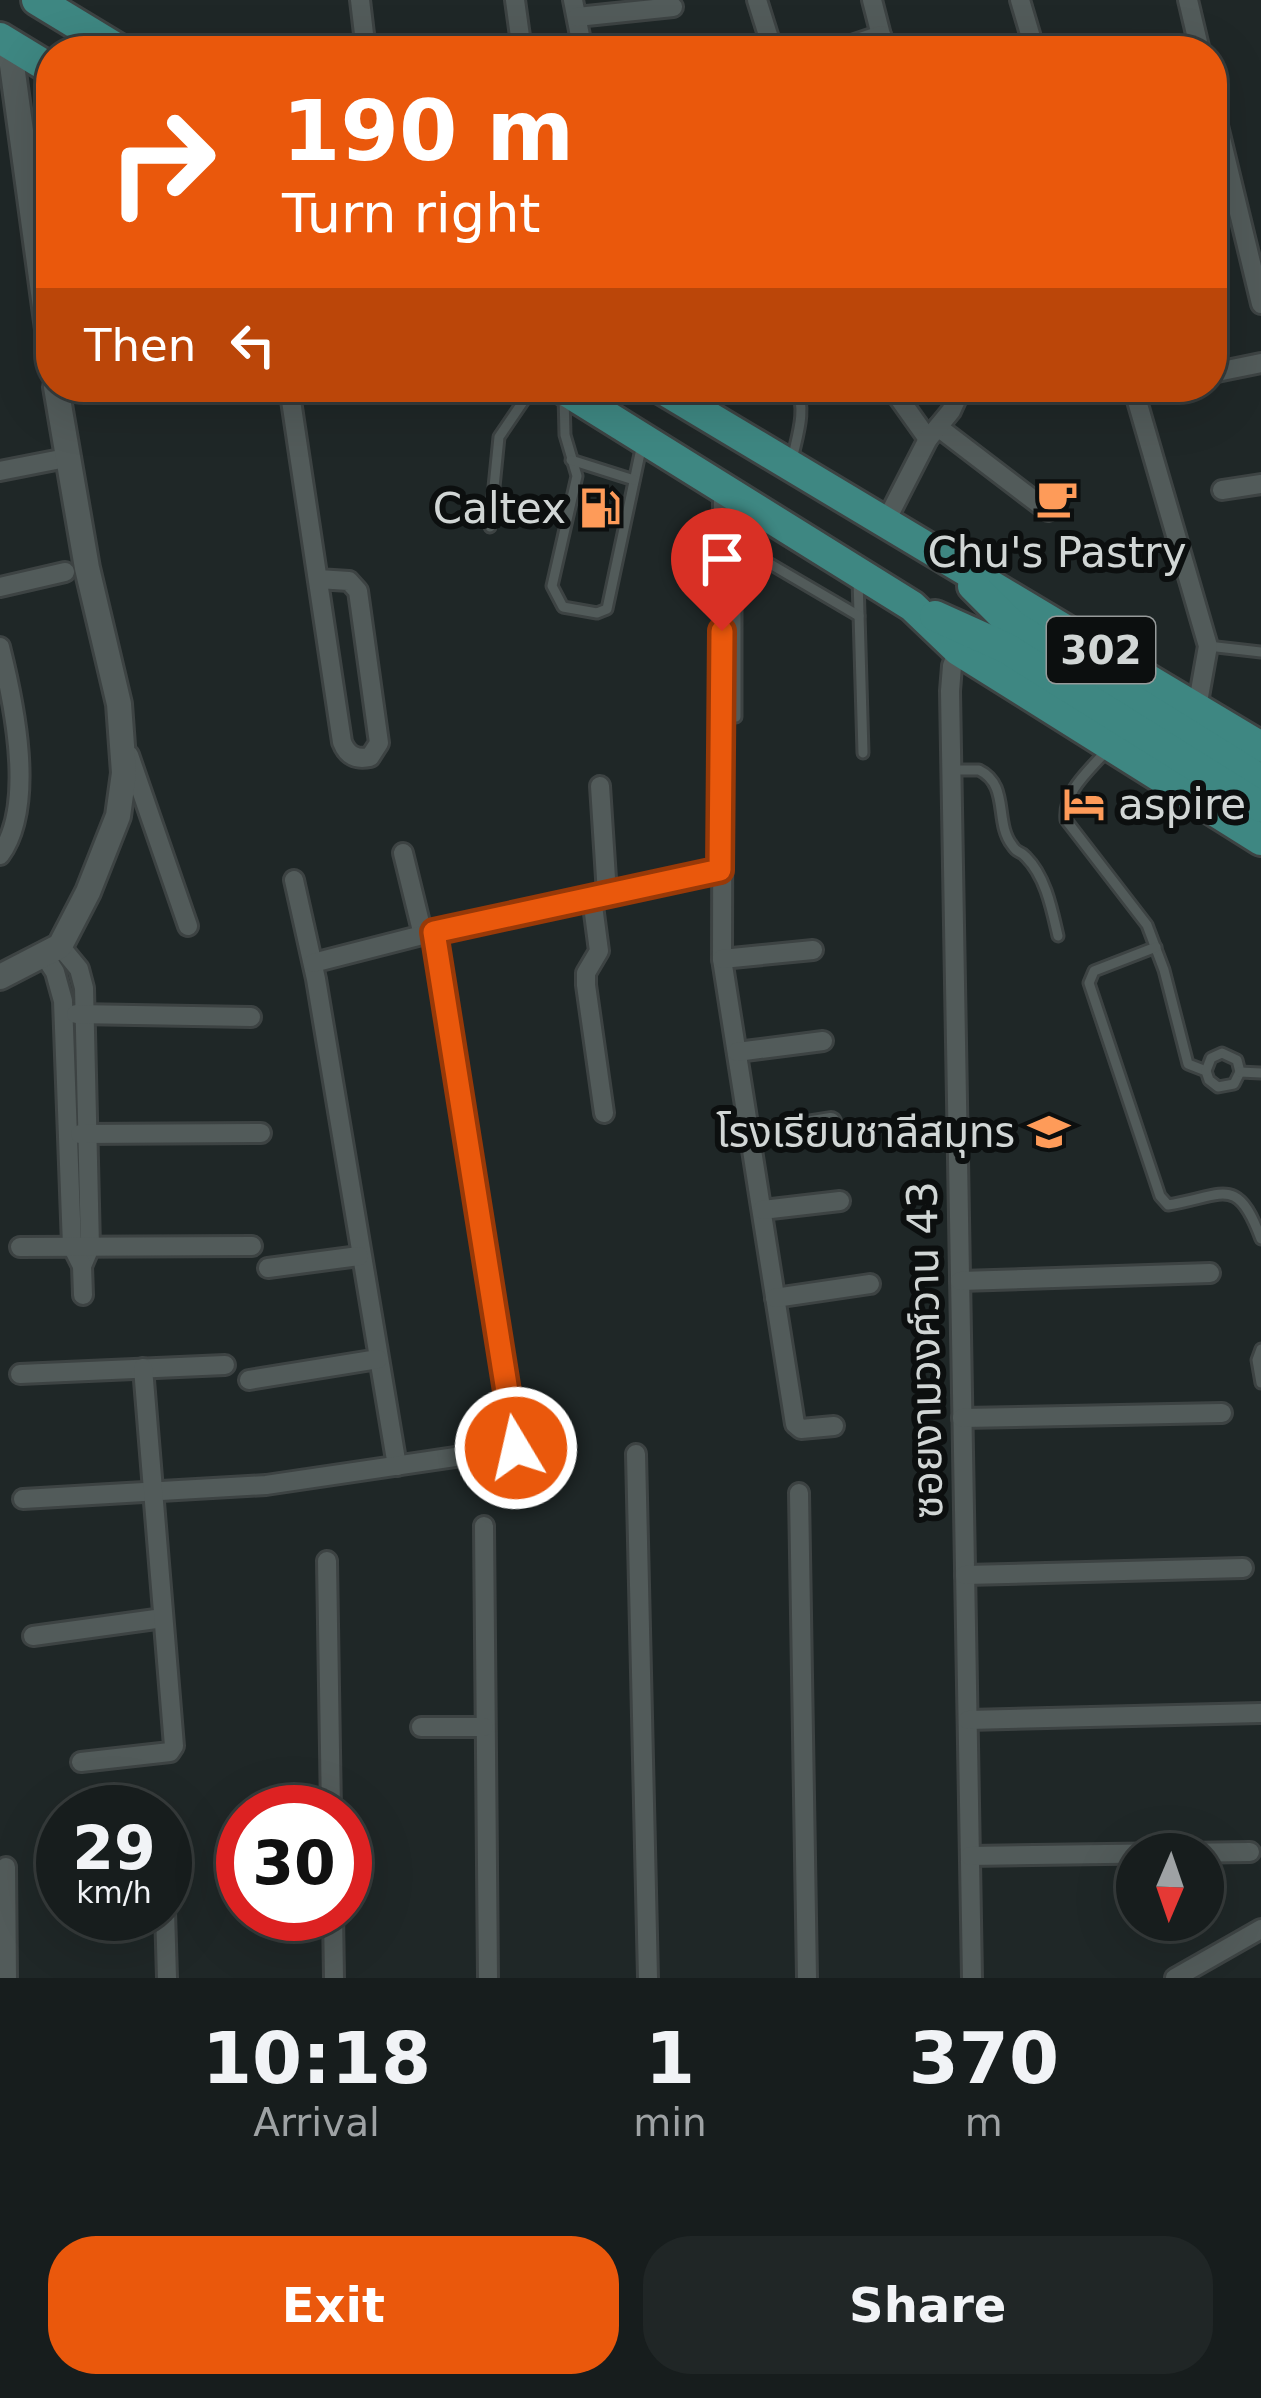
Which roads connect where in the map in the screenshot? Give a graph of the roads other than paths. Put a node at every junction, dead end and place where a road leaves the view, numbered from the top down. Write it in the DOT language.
graph roads {
  1 [pos="37,0"];
  2 [pos="360,0"];
  3 [pos="515,0"];
  4 [pos="757,0"];
  5 [pos="872,0"];
  6 [pos="1020,0"];
  7 [pos="1188,0"];
  8 [pos="673,7"];
  9 [pos="575,9"];
  10 [pos="96,36"];
  11 [pos="364,36"];
  12 [pos="520,36"];
  13 [pos="768,36"];
  14 [pos="881,36"];
  15 [pos="1031,36"];
  16 [pos="1196,36"];
  17 [pos="3,40"];
  18 [pos="36,61"];
  19 [pos="1227,162"];
  20 [pos="36,254"];
  21 [pos="1261,304"];
  22 [pos="1261,363"];
  23 [pos="1227,370"];
  24 [pos="58,402"];
  25 [pos="291,402"];
  26 [pos="523,402"];
  27 [pos="563,402"];
  28 [pos="584,402"];
  29 [pos="684,402"];
  30 [pos="713,402"];
  31 [pos="802,402"];
  32 [pos="905,402"];
  33 [pos="955,402"];
  34 [pos="1139,402"];
  35 [pos="718,422"];
  36 [pos="933,433"];
  37 [pos="643,439"];
  38 [pos="66,458"];
  39 [pos="571,460"];
  40 [pos="791,465"];
  41 [pos="1,467"];
  42 [pos="634,480"];
  43 [pos="1261,484"];
  44 [pos="723,488"];
  45 [pos="1222,490"];
  46 [pos="1048,511"];
  47 [pos="886,521"];
  48 [pos="490,527"];
  49 [pos="940,554"];
  50 [pos="65,572"];
  51 [pos="858,572"];
  52 [pos="318,578"];
  53 [pos="0,587"];
  54 [pos="912,606"];
  55 [pos="859,616"];
  56 [pos="1208,646"];
  57 [pos="0,647"];
  58 [pos="958,650"];
  59 [pos="1261,652"];
  60 [pos="1107,698"];
  61 [pos="1197,708"];
  62 [pos="736,717"];
  63 [pos="123,736"];
  64 [pos="1110,746"];
  65 [pos="1261,747"];
  66 [pos="863,753"];
  67 [pos="952,770"];
  68 [pos="1261,780"];
  69 [pos="600,786"];
  70 [pos="1261,807"];
  71 [pos="1261,840"];
  72 [pos="403,853"];
  73 [pos="0,855"];
  74 [pos="720,870"];
  75 [pos="294,880"];
  76 [pos="599,896"];
  77 [pos="188,926"];
  78 [pos="428,934"];
  79 [pos="1058,936"];
  80 [pos="1156,946"];
  81 [pos="52,950"];
  82 [pos="813,950"];
  83 [pos="722,958"];
  84 [pos="313,963"];
  85 [pos="0,977"];
  86 [pos="87,1013"];
  87 [pos="64,1015"];
  88 [pos="251,1017"];
  89 [pos="823,1041"];
  90 [pos="737,1052"];
  91 [pos="1206,1071"];
  92 [pos="1240,1072"];
  93 [pos="1261,1073"];
  94 [pos="604,1113"];
  95 [pos="831,1122"];
  96 [pos="261,1132"];
  97 [pos="89,1133"];
  98 [pos="68,1134"];
  99 [pos="750,1135"];
  100 [pos="840,1201"];
  101 [pos="762,1210"];
  102 [pos="1261,1239"];
  103 [pos="81,1246"];
  104 [pos="252,1246"];
  105 [pos="20,1247"];
  106 [pos="359,1256"];
  107 [pos="268,1268"];
  108 [pos="1210,1273"];
  109 [pos="960,1281"];
  110 [pos="871,1284"];
  111 [pos="83,1295"];
  112 [pos="776,1298"];
  113 [pos="1261,1349"];
  114 [pos="378,1359"];
  115 [pos="225,1365"];
  116 [pos="143,1368"];
  117 [pos="20,1374"];
  118 [pos="249,1380"];
  119 [pos="1261,1383"];
  120 [pos="1222,1412"];
  121 [pos="962,1418"];
  122 [pos="834,1426"];
  123 [pos="563,1441"];
  124 [pos="516,1448"];
  125 [pos="636,1454"];
  126 [pos="397,1466"];
  127 [pos="799,1493"];
  128 [pos="153,1494"];
  129 [pos="23,1499"];
  130 [pos="484,1526"];
  131 [pos="327,1561"];
  132 [pos="1243,1568"];
  133 [pos="965,1575"];
  134 [pos="163,1618"];
  135 [pos="33,1636"];
  136 [pos="1261,1713"];
  137 [pos="968,1720"];
  138 [pos="421,1727"];
  139 [pos="484,1727"];
  140 [pos="81,1762"];
  141 [pos="331,1785"];
  142 [pos="1250,1852"];
  143 [pos="970,1856"];
  144 [pos="5,1867"];
  145 [pos="1261,1929"];
  146 [pos="166,1941"];
  147 [pos="333,1941"];
  148 [pos="8,1978"];
  149 [pos="167,1978"];
  150 [pos="334,1978"];
  151 [pos="488,1978"];
  152 [pos="648,1978"];
  153 [pos="807,1978"];
  154 [pos="972,1978"];
  155 [pos="1174,1978"];
  1 -- 10 [label="main road"];
  2 -- 11 [label="street"];
  3 -- 12 [label="street"];
  4 -- 13 [label="street"];
  5 -- 14 [label="street"];
  6 -- 15 [label="street"];
  7 -- 16 [label="street"];
  8 -- 9 [label="street"];
  17 -- 18 [label="main road"];
  17 -- 20 [label="street"];
  19 -- 21 [label="street"];
  22 -- 23 [label="street"];
  24 -- 38 [label="street"];
  25 -- 52 [label="street"];
  26 -- 48 [label="lane"];
  27 -- 39 [label="lane"];
  28 -- 37 [label="main road, 302"];
  29 -- 35 [label="main road, 302"];
  30 -- 35 [label="lane"];
  31 -- 40 [label="lane"];
  32 -- 36 [label="street"];
  33 -- 36 [label="street"];
  34 -- 56 [label="street"];
  35 -- 40 [label="main road, 302"];
  36 -- 46 [label="street"];
  36 -- 47 [label="street"];
  37 -- 42 [label="lane"];
  37 -- 44 [label="main road, 302"];
  38 -- 41 [label="street"];
  38 -- 63 [label="street"];
  39 -- 42 [label="lane"];
  39 -- 42 [label="lane"];
  40 -- 47 [label="main road, 302"];
  43 -- 45 [label="street"];
  44 -- 51 [label="main road, 302"];
  44 -- 74 [label="street"];
  47 -- 49 [label="main road, 302"];
  49 -- 60 [label="main road, 302"];
  49 -- 61 [label="main road, 302"];
  50 -- 53 [label="street"];
  51 -- 54 [label="main road, 302"];
  51 -- 55 [label="lane"];
  52 -- 52 [label="street"];
  54 -- 58 [label="main road, 302"];
  54 -- 60 [label="main road, 302"];
  55 -- 62 [label="lane"];
  55 -- 66 [label="lane"];
  56 -- 59 [label="lane"];
  56 -- 61 [label="street"];
  57 -- 73 [label="street"];
  58 -- 64 [label="main road, 302"];
  58 -- 67 [label="street, ซอยงามวงศ์วาน 43"];
  60 -- 68 [label="main road, 302"];
  60 -- 70 [label="main road, 302"];
  61 -- 65 [label="main road, 302"];
  63 -- 77 [label="street"];
  63 -- 81 [label="street"];
  64 -- 71 [label="main road, 302"];
  64 -- 80 [label="lane"];
  67 -- 79 [label="lane"];
  67 -- 109 [label="street, ซอยงามวงศ์วาน 43"];
  69 -- 76 [label="street"];
  72 -- 78 [label="street"];
  74 -- 76 [label="street"];
  74 -- 83 [label="street"];
  75 -- 84 [label="street"];
  76 -- 78 [label="street"];
  76 -- 94 [label="street"];
  78 -- 84 [label="street"];
  78 -- 124 [label="street"];
  80 -- 91 [label="lane"];
  80 -- 102 [label="lane"];
  81 -- 85 [label="street"];
  81 -- 86 [label="street"];
  81 -- 87 [label="street"];
  82 -- 83 [label="street"];
  83 -- 90 [label="street"];
  84 -- 106 [label="street"];
  86 -- 87 [label="street"];
  86 -- 88 [label="street"];
  86 -- 97 [label="street"];
  87 -- 98 [label="street"];
  89 -- 90 [label="street"];
  90 -- 99 [label="street"];
  91 -- 92 [label="lane"];
  91 -- 92 [label="lane"];
  92 -- 93 [label="lane"];
  95 -- 99 [label="street"];
  96 -- 97 [label="street"];
  97 -- 98 [label="street"];
  97 -- 103 [label="street"];
  98 -- 103 [label="street"];
  99 -- 101 [label="street"];
  100 -- 101 [label="street"];
  101 -- 112 [label="street"];
  103 -- 104 [label="street"];
  103 -- 105 [label="street"];
  103 -- 111 [label="street"];
  106 -- 107 [label="street"];
  106 -- 114 [label="street"];
  108 -- 109 [label="street"];
  109 -- 121 [label="street, ซอยงามวงศ์วาน 43"];
  110 -- 112 [label="street"];
  112 -- 122 [label="street"];
  113 -- 119 [label="lane"];
  114 -- 118 [label="street"];
  114 -- 126 [label="street"];
  115 -- 116 [label="street"];
  116 -- 117 [label="street"];
  116 -- 128 [label="street"];
  120 -- 121 [label="street"];
  121 -- 133 [label="street, ซอยงามวงศ์วาน 43"];
  123 -- 124 [label="street"];
  124 -- 126 [label="street"];
  125 -- 152 [label="street"];
  126 -- 128 [label="street"];
  127 -- 153 [label="street"];
  128 -- 129 [label="street"];
  128 -- 134 [label="street"];
  130 -- 139 [label="street"];
  131 -- 141 [label="street"];
  132 -- 133 [label="street"];
  133 -- 137 [label="street, ซอยงามวงศ์วาน 43"];
  134 -- 135 [label="street"];
  134 -- 140 [label="street"];
  136 -- 137 [label="street"];
  137 -- 143 [label="street, ซอยงามวงศ์วาน 43"];
  138 -- 139 [label="street"];
  139 -- 151 [label="street"];
  142 -- 143 [label="street"];
  143 -- 154 [label="street, ซอยงามวงศ์วาน 43"];
  144 -- 148 [label="street"];
  145 -- 155 [label="street"];
  146 -- 149 [label="street"];
  147 -- 150 [label="street"];
}
